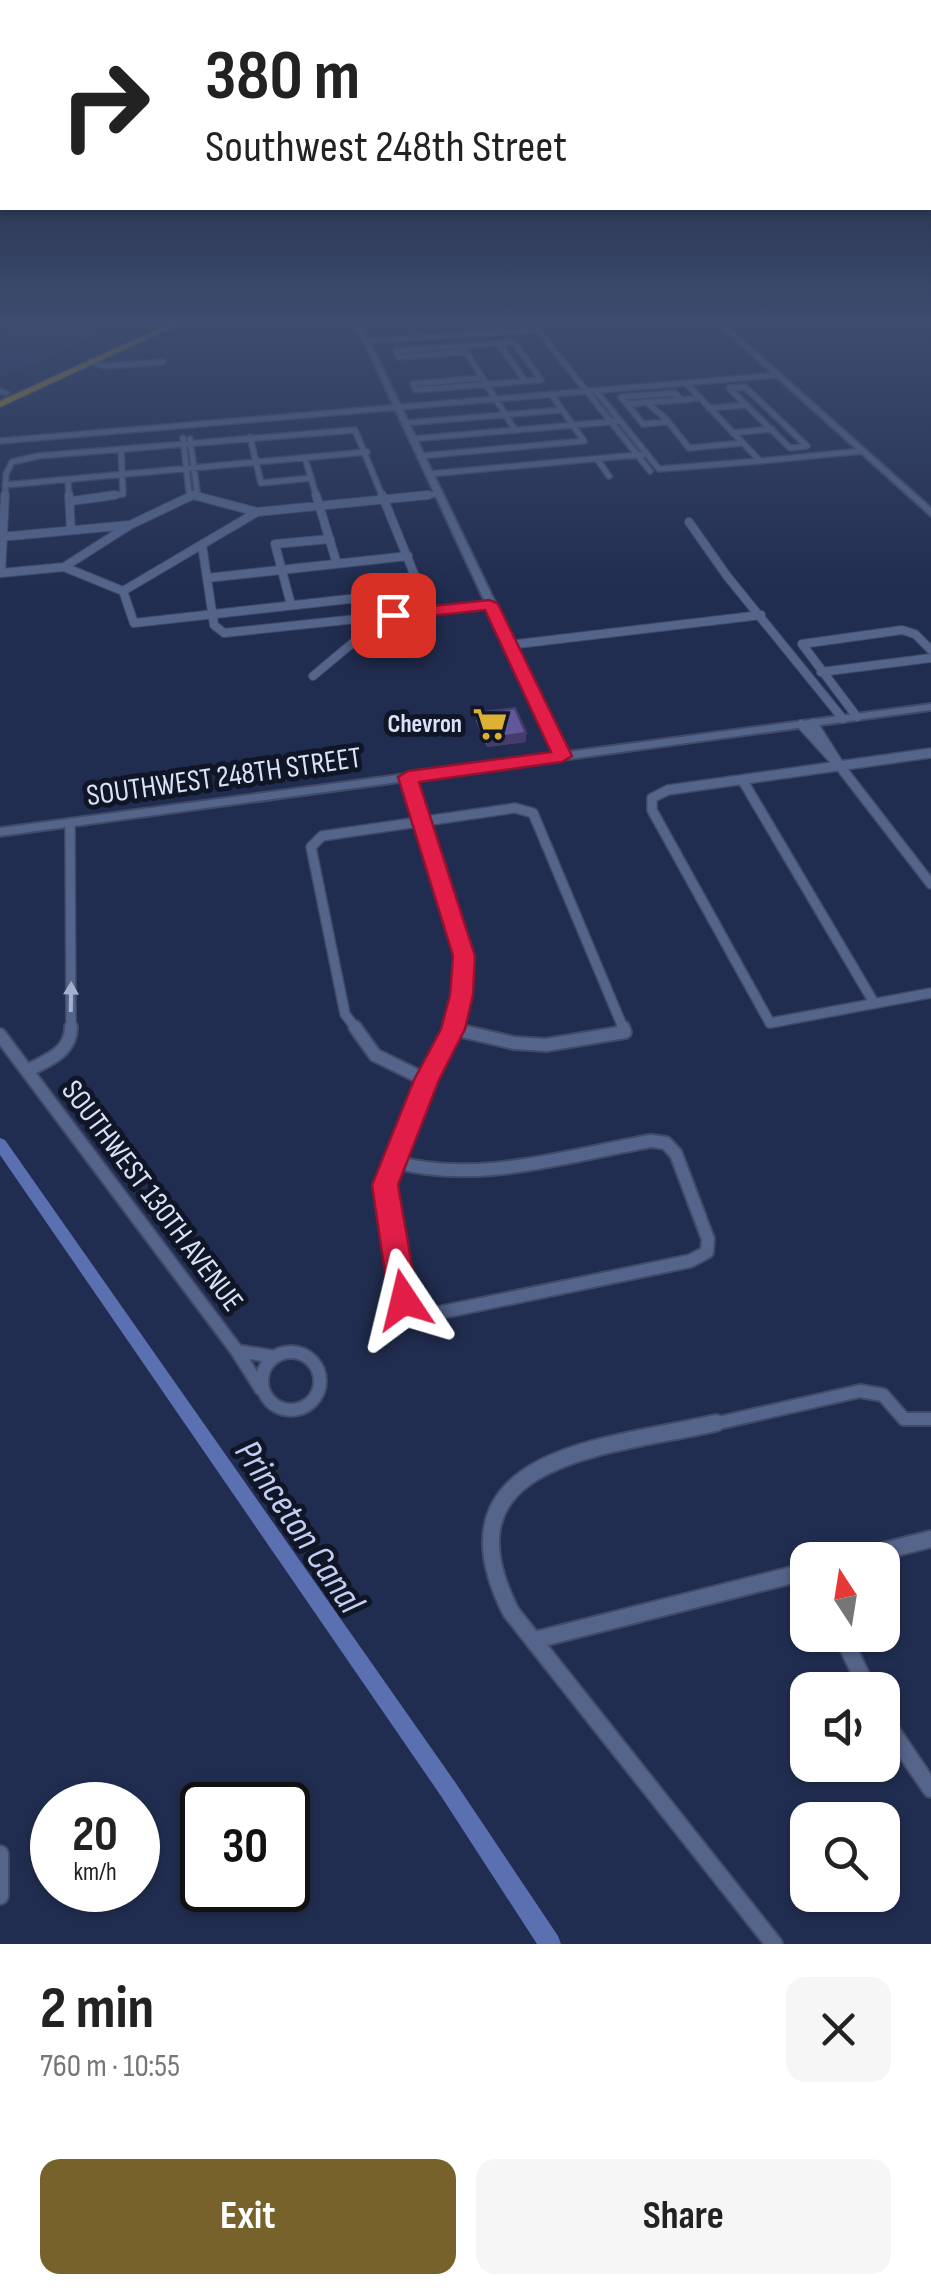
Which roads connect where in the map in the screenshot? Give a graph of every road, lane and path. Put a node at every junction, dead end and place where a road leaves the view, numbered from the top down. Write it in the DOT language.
graph roads {
  1 [pos="354,412"];
  2 [pos="400,412"];
  3 [pos="504,412"];
  4 [pos="543,412"];
  5 [pos="563,412"];
  6 [pos="604,412"];
  7 [pos="613,412"];
  8 [pos="633,412"];
  9 [pos="657,412"];
  10 [pos="713,412"];
  11 [pos="753,412"];
  12 [pos="772,412"];
  13 [pos="820,412"];
  14 [pos="506,415"];
  15 [pos="620,421"];
  16 [pos="612,422"];
  17 [pos="668,422"];
  18 [pos="405,424"];
  19 [pos="573,425"];
  20 [pos="184,426"];
  21 [pos="788,428"];
  22 [pos="771,429"];
  23 [pos="515,430"];
  24 [pos="733,433"];
  25 [pos="250,438"];
  26 [pos="412,440"];
  27 [pos="0,441"];
  28 [pos="187,443"];
  29 [pos="743,443"];
  30 [pos="121,449"];
  31 [pos="863,451"];
  32 [pos="367,452"];
  33 [pos="647,454"];
  34 [pos="637,455"];
  35 [pos="420,456"];
  36 [pos="305,458"];
  37 [pos="597,459"];
  38 [pos="760,461"];
  39 [pos="256,463"];
  40 [pos="190,469"];
  41 [pos="650,472"];
  42 [pos="429,474"];
  43 [pos="122,475"];
  44 [pos="609,476"];
  45 [pos="311,478"];
  46 [pos="68,480"];
  47 [pos="6,485"];
  48 [pos="193,496"];
  49 [pos="439,496"];
  50 [pos="72,501"];
  51 [pos="387,501"];
  52 [pos="320,508"];
  53 [pos="931,512"];
  54 [pos="255,514"];
  55 [pos="689,522"];
  56 [pos="130,525"];
  57 [pos="70,530"];
  58 [pos="0,537"];
  59 [pos="330,539"];
  60 [pos="202,545"];
  61 [pos="408,556"];
  62 [pos="337,564"];
  63 [pos="64,567"];
  64 [pos="281,570"];
  65 [pos="1,573"];
  66 [pos="206,578"];
  67 [pos="123,591"];
  68 [pos="490,604"];
  69 [pos="291,606"];
  70 [pos="212,614"];
  71 [pos="761,616"];
  72 [pos="367,618"];
  73 [pos="509,645"];
  74 [pos="931,650"];
  75 [pos="931,658"];
  76 [pos="821,672"];
  77 [pos="313,676"];
  78 [pos="931,707"];
  79 [pos="850,718"];
  80 [pos="807,723"];
  81 [pos="931,753"];
  82 [pos="562,756"];
  83 [pos="839,765"];
  84 [pos="408,777"];
  85 [pos="743,781"];
  86 [pos="422,821"];
  87 [pos="70,822"];
  88 [pos="0,832"];
  89 [pos="931,884"];
  90 [pos="931,993"];
  91 [pos="872,1001"];
  92 [pos="453,1029"];
  93 [pos="0,1035"];
  94 [pos="27,1071"];
  95 [pos="426,1080"];
  96 [pos="396,1162"];
  97 [pos="237,1351"];
  98 [pos="277,1358"];
  99 [pos="262,1389"];
  100 [pos="931,1418"];
  101 [pos="931,1539"];
  102 [pos="900,1547"];
  103 [pos="790,1575"];
  104 [pos="535,1640"];
  105 [pos="900,1743"];
  106 [pos="931,1789"];
  107 [pos="0,1854"];
  108 [pos="0,1896"];
  109 [pos="774,1944"];
  1 -- 20 [label="street"];
  2 -- 18 [label="street"];
  3 -- 14 [label="street"];
  4 -- 14 [label="street"];
  5 -- 19 [label="street"];
  6 -- 16 [label="street"];
  7 -- 15 [label="street"];
  8 -- 17 [label="street"];
  9 -- 17 [label="street"];
  10 -- 24 [label="street"];
  11 -- 22 [label="street"];
  12 -- 21 [label="street"];
  13 -- 31 [label="street"];
  14 -- 18 [label="street"];
  14 -- 23 [label="street"];
  15 -- 16 [label="street"];
  15 -- 33 [label="street"];
  16 -- 19 [label="street"];
  16 -- 34 [label="street"];
  17 -- 29 [label="street"];
  18 -- 26 [label="street"];
  19 -- 23 [label="street"];
  19 -- 35 [label="street"];
  20 -- 27 [label="street"];
  20 -- 28 [label="street"];
  21 -- 22 [label="street"];
  21 -- 22 [label="street"];
  22 -- 24 [label="street"];
  23 -- 26 [label="street"];
  24 -- 29 [label="street"];
  25 -- 28 [label="street"];
  25 -- 32 [label="street"];
  25 -- 39 [label="street"];
  26 -- 35 [label="street"];
  28 -- 30 [label="street"];
  28 -- 40 [label="street"];
  29 -- 38 [label="street"];
  30 -- 43 [label="street"];
  30 -- 47 [label="street"];
  31 -- 38 [label="street"];
  31 -- 53 [label="street"];
  32 -- 36 [label="street"];
  32 -- 51 [label="street"];
  33 -- 34 [label="street"];
  33 -- 38 [label="street"];
  34 -- 37 [label="street"];
  34 -- 41 [label="street"];
  35 -- 42 [label="street"];
  36 -- 39 [label="street"];
  36 -- 45 [label="street"];
  37 -- 42 [label="street"];
  37 -- 44 [label="street"];
  39 -- 40 [label="street"];
  39 -- 45 [label="street"];
  40 -- 43 [label="street"];
  40 -- 48 [label="street"];
  42 -- 49 [label="street"];
  43 -- 46 [label="street"];
  43 -- 50 [label="street"];
  45 -- 52 [label="street"];
  46 -- 47 [label="street"];
  46 -- 50 [label="street"];
  47 -- 58 [label="street"];
  48 -- 54 [label="street"];
  48 -- 56 [label="street"];
  49 -- 51 [label="street"];
  49 -- 68 [label="street"];
  50 -- 57 [label="street"];
  51 -- 52 [label="street"];
  51 -- 61 [label="street"];
  52 -- 54 [label="street"];
  52 -- 59 [label="street"];
  54 -- 60 [label="street"];
  55 -- 71 [label="street"];
  56 -- 57 [label="street"];
  56 -- 63 [label="street"];
  57 -- 58 [label="street"];
  58 -- 65 [label="street"];
  59 -- 62 [label="street"];
  59 -- 64 [label="street"];
  60 -- 66 [label="street"];
  60 -- 67 [label="street"];
  61 -- 62 [label="street"];
  61 -- 69 [label="street"];
  62 -- 64 [label="street"];
  63 -- 65 [label="street"];
  63 -- 67 [label="street"];
  64 -- 66 [label="street"];
  64 -- 69 [label="street"];
  66 -- 70 [label="street"];
  67 -- 70 [label="street"];
  68 -- 72 [label="street"];
  68 -- 73 [label="street"];
  69 -- 70 [label="street"];
  70 -- 72 [label="street"];
  71 -- 73 [label="street"];
  71 -- 79 [label="street"];
  72 -- 77 [label="street"];
  73 -- 82 [label="street"];
  74 -- 76 [label="street"];
  75 -- 76 [label="street"];
  76 -- 79 [label="street"];
  78 -- 79 [label="street, SOUTHWEST 248TH STREET"];
  79 -- 80 [label="street, SOUTHWEST 248TH STREET"];
  80 -- 82 [label="street, SOUTHWEST 248TH STREET"];
  80 -- 83 [label="street"];
  81 -- 83 [label="street"];
  82 -- 84 [label="street, SOUTHWEST 248TH STREET"];
  83 -- 85 [label="street"];
  83 -- 89 [label="street"];
  84 -- 86 [label="street"];
  84 -- 87 [label="street, SOUTHWEST 248TH STREET"];
  85 -- 91 [label="street"];
  85 -- 91 [label="street"];
  86 -- 92 [label="street"];
  86 -- 92 [label="street"];
  86 -- 95 [label="street"];
  87 -- 88 [label="street, SOUTHWEST 248TH STREET"];
  94 -- 87 [label="street, SOUTHWEST 130TH AVENUE, one-way"];
  90 -- 91 [label="street"];
  92 -- 95 [label="street"];
  93 -- 94 [label="street, SOUTHWEST 130TH AVENUE"];
  94 -- 97 [label="street, SOUTHWEST 130TH AVENUE"];
  95 -- 96 [label="street"];
  96 -- 96 [label="street"];
  97 -- 98 [label="street, SOUTHWEST 130TH AVENUE"];
  97 -- 99 [label="street, SOUTHWEST 130TH AVENUE"];
  98 -- 99 [label="street"];
  98 -- 99 [label="street"];
  100 -- 104 [label="street"];
  101 -- 102 [label="street"];
  103 -- 104 [label="street"];
  104 -- 109 [label="street"];
  105 -- 106 [label="street"];
  107 -- 108 [label="street"];
}
